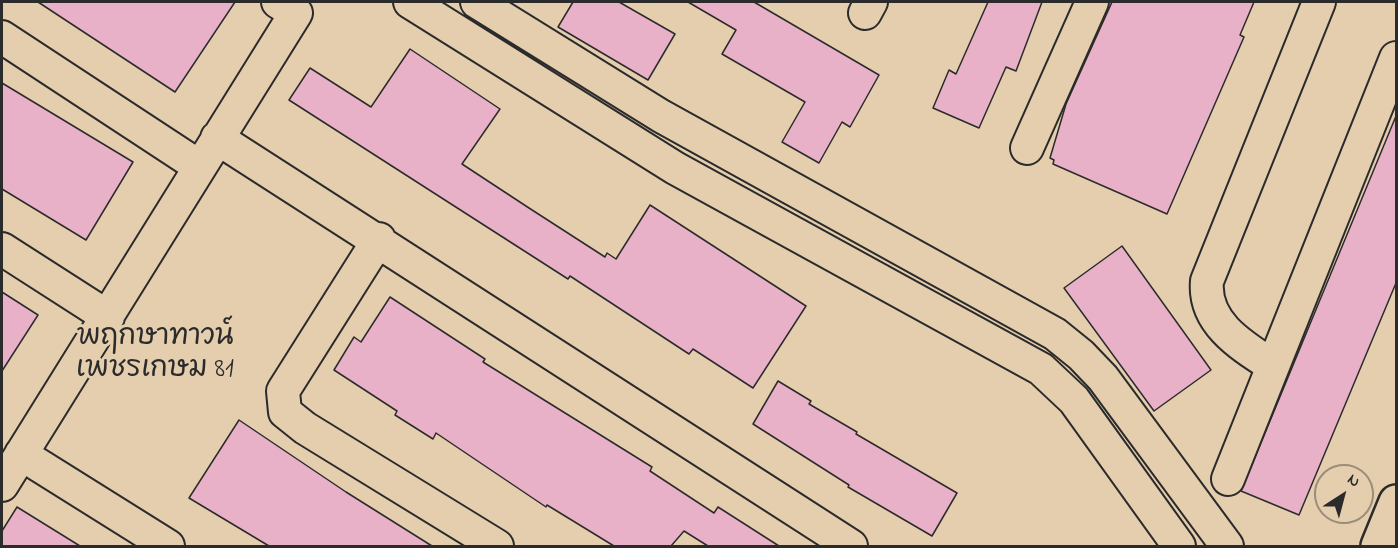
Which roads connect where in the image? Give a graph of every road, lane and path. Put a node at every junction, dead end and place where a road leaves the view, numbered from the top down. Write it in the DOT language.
graph roads {
  1 [pos="410,2"];
  2 [pos="477,2"];
  3 [pos="1092,2"];
  4 [pos="1319,2"];
  5 [pos="296,4"];
  6 [pos="2,37"];
  7 [pos="540,41"];
  8 [pos="1396,58"];
  9 [pos="520,72"];
  10 [pos="217,138"];
  11 [pos="1028,148"];
  12 [pos="200,167"];
  13 [pos="859,226"];
  14 [pos="378,239"];
  15 [pos="2,249"];
  16 [pos="842,260"];
  17 [pos="108,317"];
  18 [pos="1273,366"];
  19 [pos="1102,378"];
  20 [pos="1074,400"];
  21 [pos="9,468"];
  22 [pos="1228,479"];
  23 [pos="1396,502"];
  24 [pos="168,546"];
  25 [pos="497,546"];
  26 [pos="851,546"];
  27 [pos="1179,546"];
  28 [pos="1227,546"];
  29 [pos="1378,546"];
  1 -- 9 [label="street"];
  2 -- 7 [label="street"];
  3 -- 11 [label="street"];
  4 -- 18 [label="street"];
  5 -- 10 [label="street"];
  6 -- 12 [label="street"];
  7 -- 9 [label="street"];
  7 -- 13 [label="street"];
  8 -- 18 [label="street"];
  9 -- 16 [label="street"];
  10 -- 12 [label="street"];
  10 -- 14 [label="street"];
  12 -- 17 [label="street"];
  13 -- 16 [label="street"];
  13 -- 19 [label="street"];
  14 -- 25 [label="street"];
  14 -- 26 [label="street"];
  15 -- 17 [label="street"];
  16 -- 20 [label="street"];
  17 -- 21 [label="street"];
  18 -- 22 [label="street"];
  19 -- 20 [label="street"];
  19 -- 28 [label="street"];
  20 -- 27 [label="street"];
  21 -- 24 [label="street"];
  23 -- 29 [label="main road"];
}
